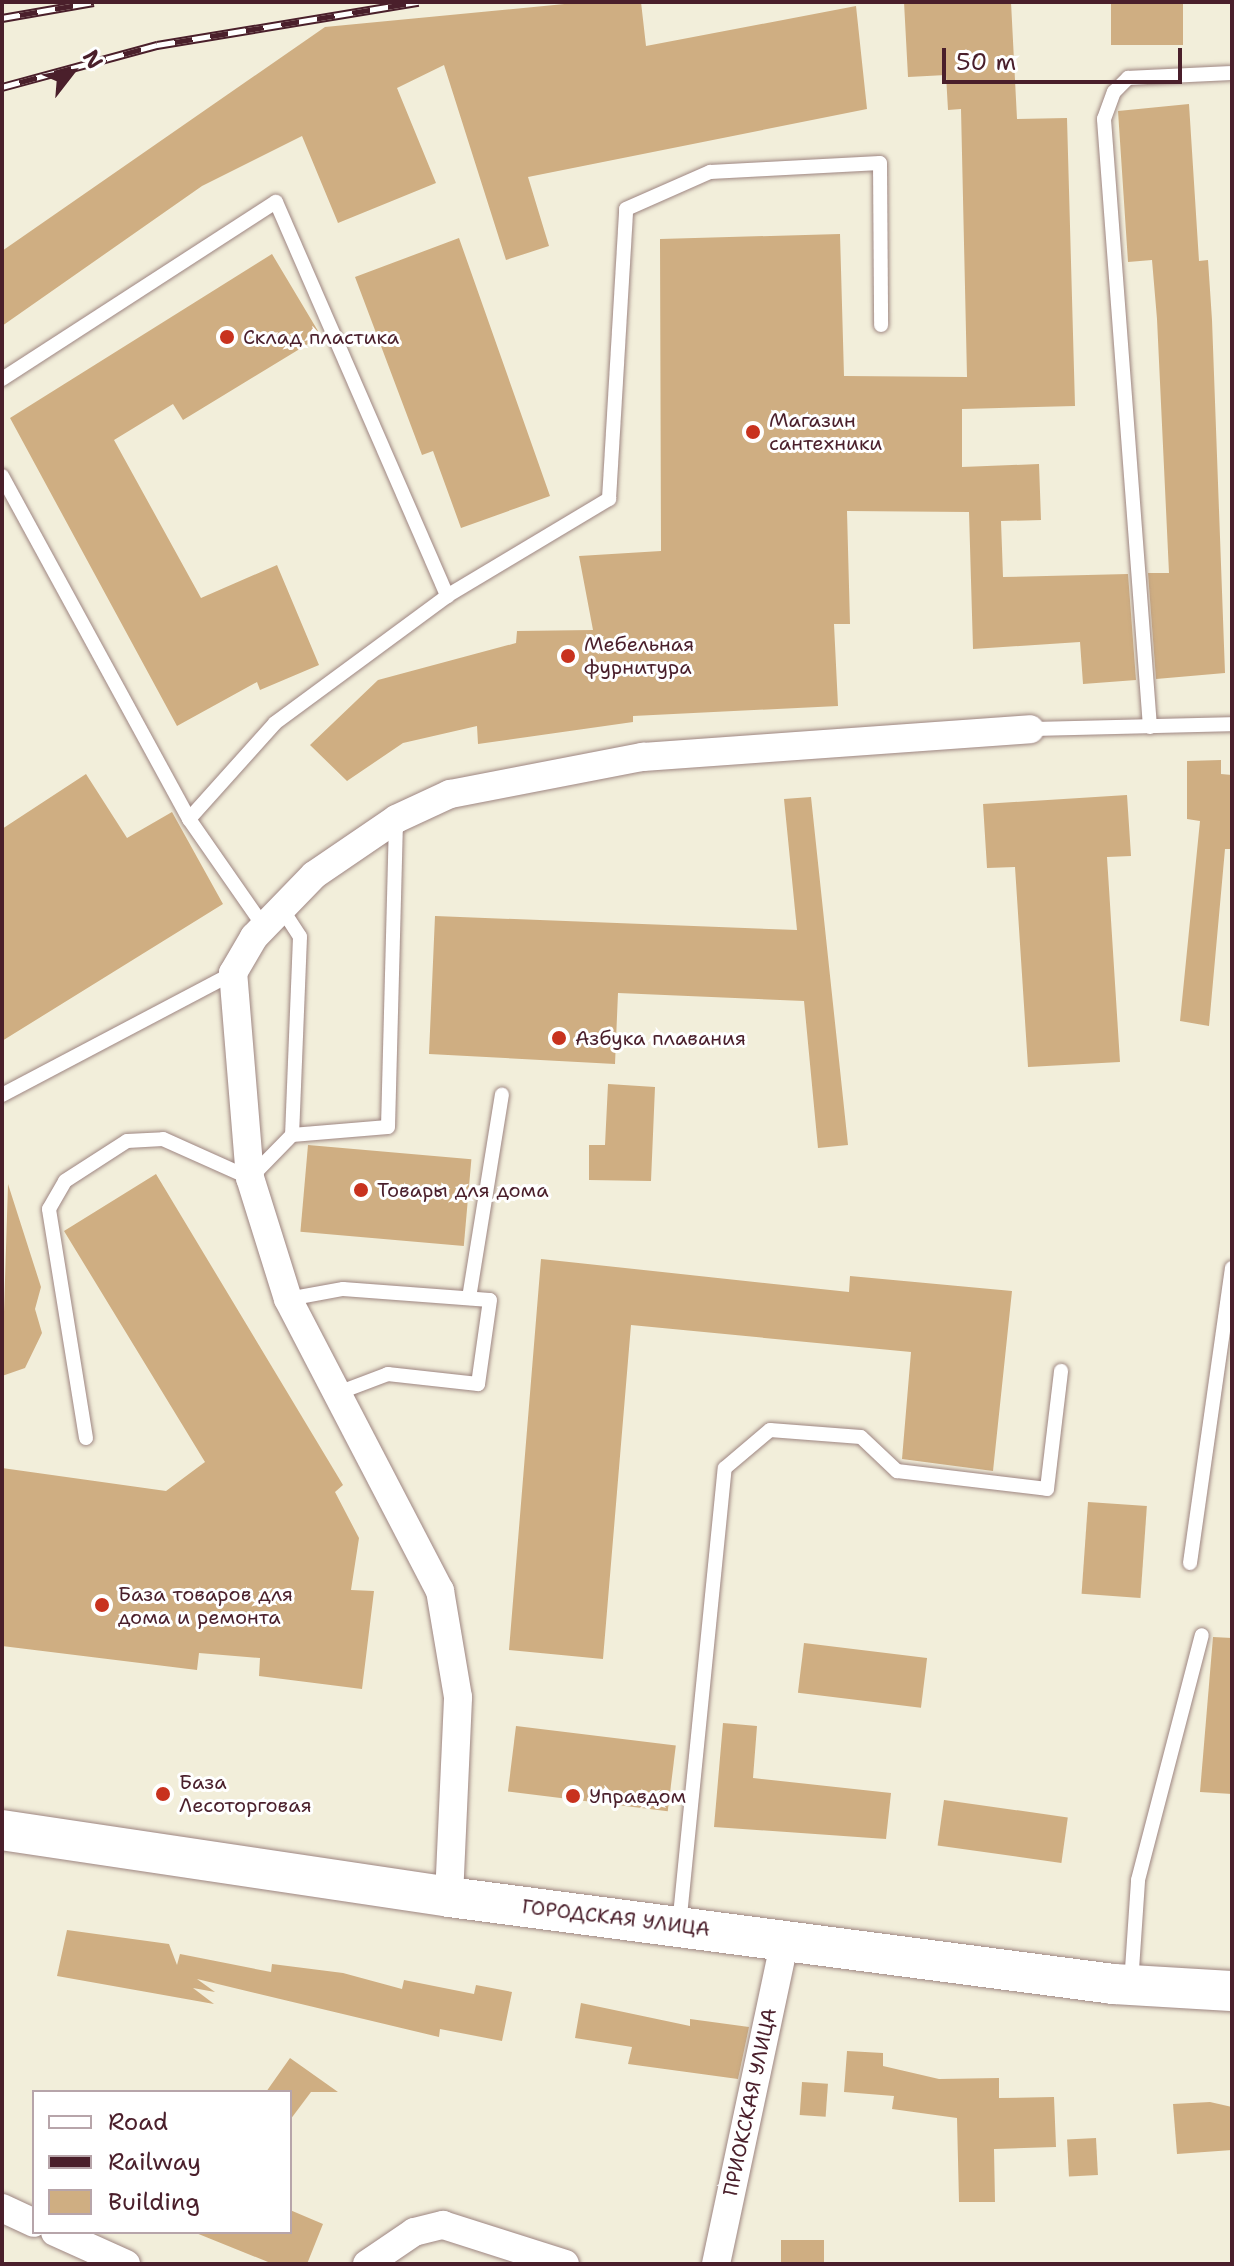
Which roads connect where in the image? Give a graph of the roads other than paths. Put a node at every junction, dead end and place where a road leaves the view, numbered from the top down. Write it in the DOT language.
graph roads {
  1 [pos="1230,73"];
  2 [pos="881,325"];
  3 [pos="2,379"];
  4 [pos="2,476"];
  5 [pos="447,596"];
  6 [pos="1232,724"];
  7 [pos="1150,727"];
  8 [pos="1030,729"];
  9 [pos="189,819"];
  10 [pos="396,819"];
  11 [pos="273,918"];
  12 [pos="233,973"];
  13 [pos="2,1095"];
  14 [pos="502,1095"];
  15 [pos="292,1135"];
  16 [pos="250,1178"];
  17 [pos="1232,1268"];
  18 [pos="469,1298"];
  19 [pos="288,1299"];
  20 [pos="1061,1371"];
  21 [pos="338,1393"];
  22 [pos="86,1438"];
  23 [pos="1190,1563"];
  24 [pos="1202,1635"];
  25 [pos="2,1830"];
  26 [pos="449,1897"];
  27 [pos="679,1926"];
  28 [pos="785,1940"];
  29 [pos="1131,1985"];
  30 [pos="1232,1991"];
  31 [pos="2,2208"];
  32 [pos="32,2222"];
  33 [pos="59,2234"];
  34 [pos="126,2264"];
  35 [pos="367,2264"];
  36 [pos="565,2264"];
  37 [pos="716,2264"];
  1 -- 7 [label="lane"];
  2 -- 5 [label="lane"];
  3 -- 5 [label="lane"];
  4 -- 9 [label="lane"];
  5 -- 9 [label="lane"];
  6 -- 7 [label="lane"];
  7 -- 8 [label="lane"];
  8 -- 10 [label="street"];
  9 -- 11 [label="lane"];
  10 -- 11 [label="street"];
  10 -- 15 [label="lane"];
  11 -- 12 [label="street"];
  11 -- 15 [label="lane"];
  12 -- 13 [label="lane"];
  12 -- 16 [label="street"];
  14 -- 18 [label="lane"];
  15 -- 16 [label="lane"];
  16 -- 19 [label="street"];
  16 -- 22 [label="lane"];
  17 -- 23 [label="lane"];
  18 -- 19 [label="lane"];
  18 -- 21 [label="lane"];
  19 -- 21 [label="street"];
  20 -- 27 [label="lane"];
  21 -- 26 [label="street"];
  24 -- 29 [label="lane"];
  25 -- 26 [label="main road, ГОРОДСКАЯ УЛИЦА"];
  26 -- 27 [label="main road, ГОРОДСКАЯ УЛИЦА"];
  27 -- 28 [label="main road, ГОРОДСКАЯ УЛИЦА"];
  28 -- 29 [label="main road, ГОРОДСКАЯ УЛИЦА"];
  28 -- 37 [label="street, ПРИОКСКАЯ УЛИЦА"];
  29 -- 30 [label="main road, ГОРОДСКАЯ УЛИЦА"];
  31 -- 32 [label="street"];
  33 -- 34 [label="street"];
  35 -- 36 [label="street"];
}
